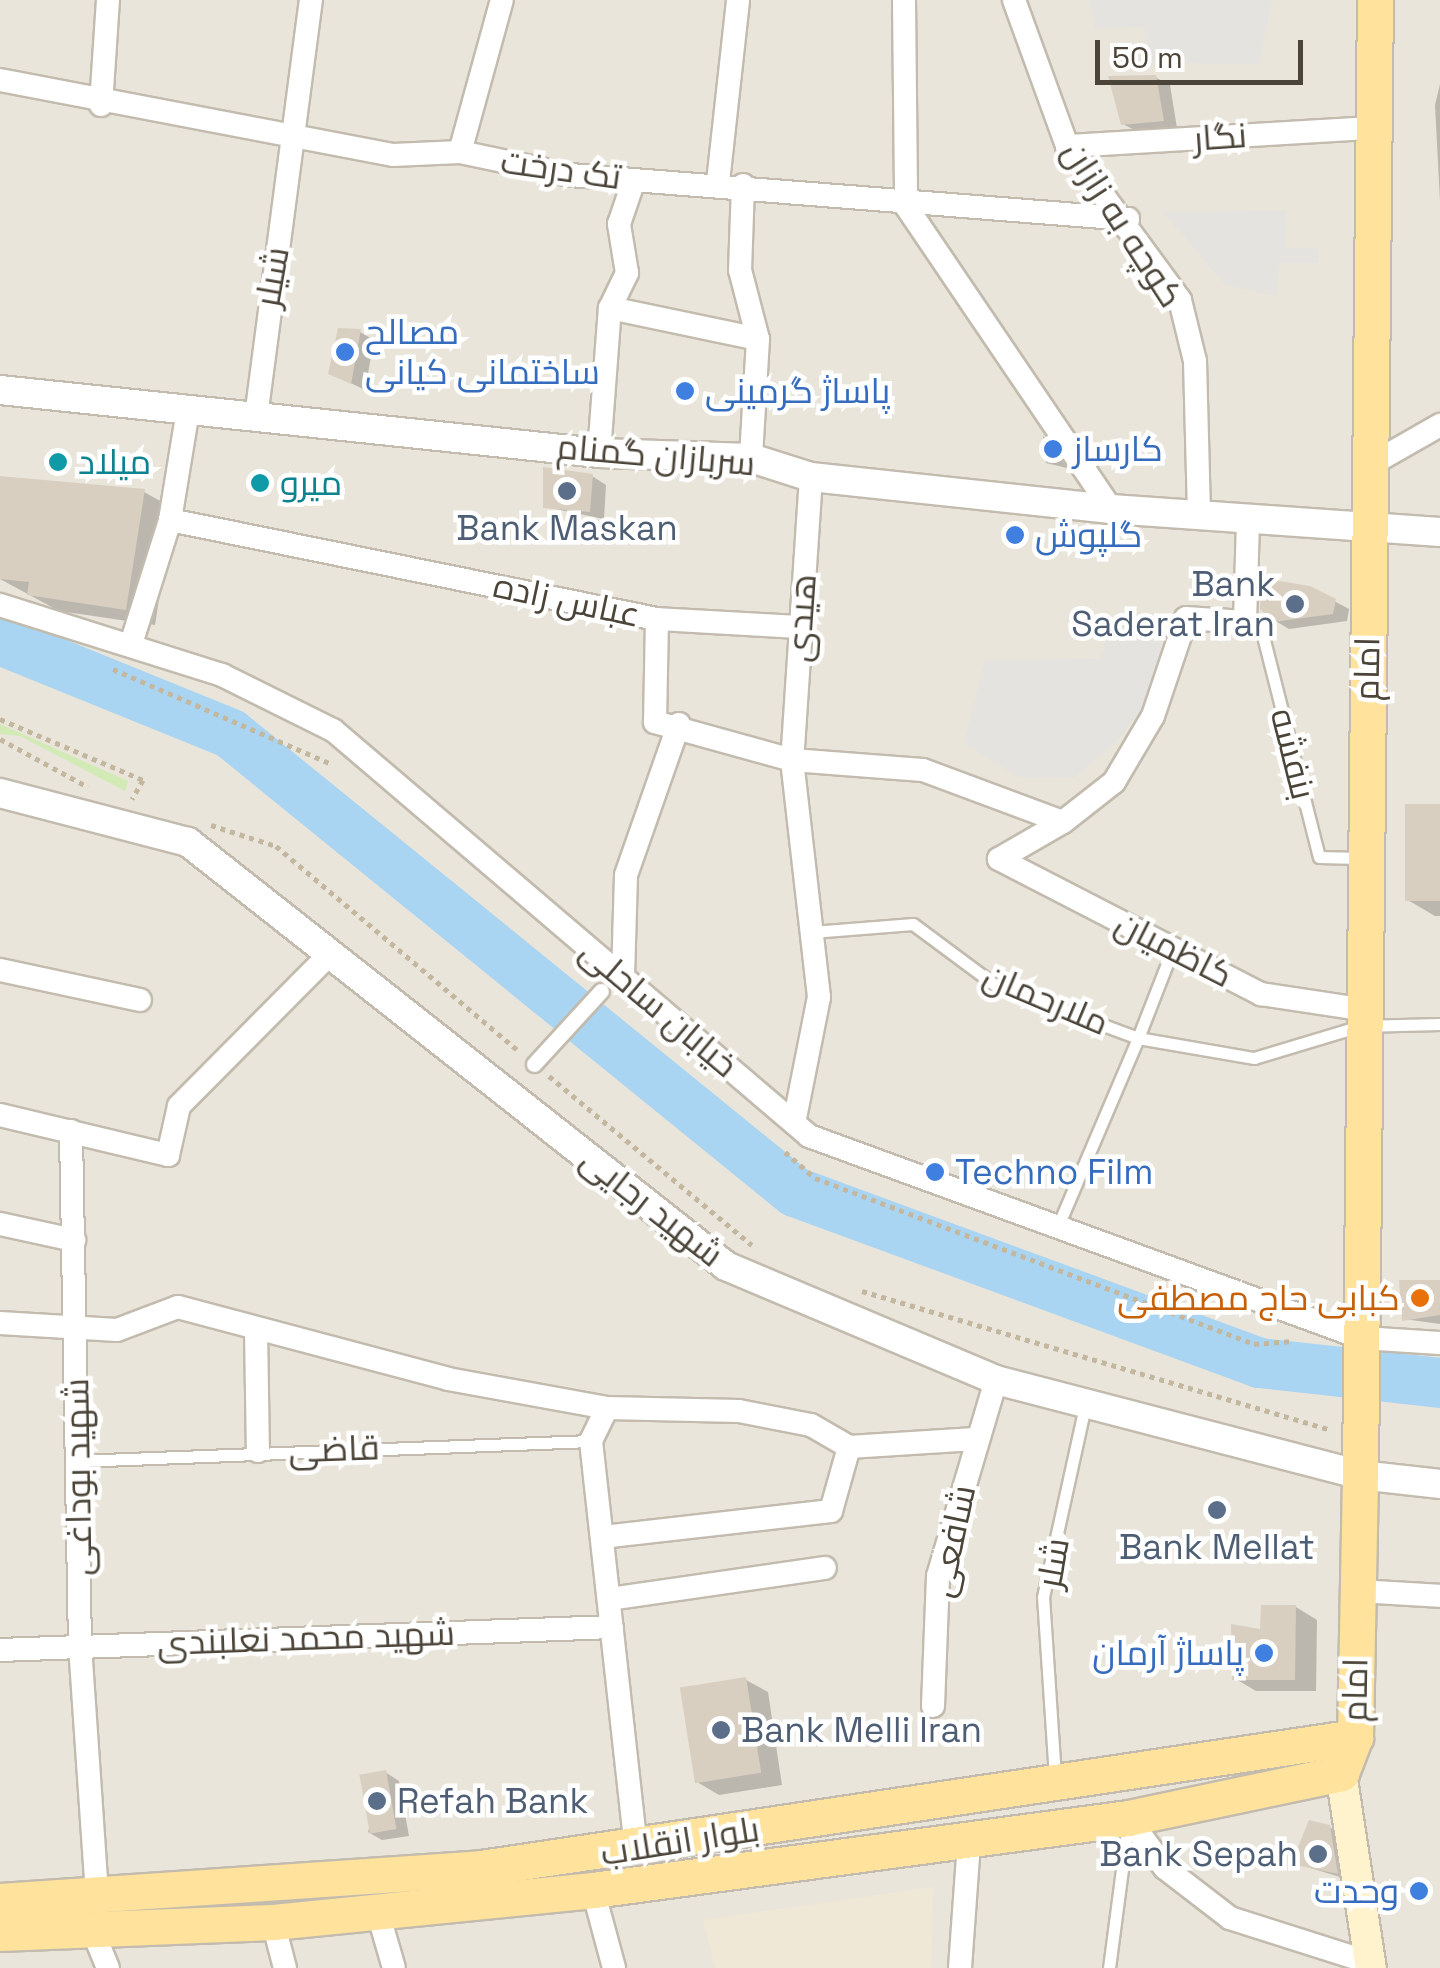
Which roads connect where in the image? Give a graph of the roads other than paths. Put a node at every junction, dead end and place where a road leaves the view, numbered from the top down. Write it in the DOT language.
graph roads {
  1 [pos="108,0"];
  2 [pos="312,0"];
  3 [pos="502,0"];
  4 [pos="738,0"];
  5 [pos="904,0"];
  6 [pos="1014,0"];
  7 [pos="1375,0"];
  8 [pos="0,80"];
  9 [pos="102,105"];
  10 [pos="1373,128"];
  11 [pos="296,137"];
  12 [pos="1067,146"];
  13 [pos="460,152"];
  14 [pos="634,180"];
  15 [pos="718,182"];
  16 [pos="742,185"];
  17 [pos="906,206"];
  18 [pos="1128,218"];
  19 [pos="610,308"];
  20 [pos="758,339"];
  21 [pos="0,390"];
  22 [pos="188,410"];
  23 [pos="256,417"];
  24 [pos="1440,425"];
  25 [pos="599,453"];
  26 [pos="750,458"];
  27 [pos="1370,465"];
  28 [pos="811,477"];
  29 [pos="1111,509"];
  30 [pos="1198,516"];
  31 [pos="170,520"];
  32 [pos="1248,521"];
  33 [pos="1369,532"];
  34 [pos="1440,532"];
  35 [pos="0,605"];
  36 [pos="657,619"];
  37 [pos="1245,622"];
  38 [pos="800,627"];
  39 [pos="131,644"];
  40 [pos="679,724"];
  41 [pos="792,760"];
  42 [pos="0,793"];
  43 [pos="1063,822"];
  44 [pos="1363,858"];
  45 [pos="812,932"];
  46 [pos="1173,948"];
  47 [pos="330,954"];
  48 [pos="0,970"];
  49 [pos="623,977"];
  50 [pos="601,991"];
  51 [pos="140,1000"];
  52 [pos="1360,1017"];
  53 [pos="1440,1024"];
  54 [pos="1138,1038"];
  55 [pos="534,1064"];
  56 [pos="0,1116"];
  57 [pos="794,1123"];
  58 [pos="72,1130"];
  59 [pos="0,1224"];
  60 [pos="1055,1232"];
  61 [pos="74,1240"];
  62 [pos="0,1324"];
  63 [pos="75,1326"];
  64 [pos="256,1329"];
  65 [pos="1362,1338"];
  66 [pos="1440,1343"];
  67 [pos="996,1380"];
  68 [pos="1085,1406"];
  69 [pos="607,1408"];
  70 [pos="975,1438"];
  71 [pos="591,1442"];
  72 [pos="849,1447"];
  73 [pos="258,1451"];
  74 [pos="77,1461"];
  75 [pos="1360,1475"];
  76 [pos="1440,1484"];
  77 [pos="603,1537"];
  78 [pos="825,1568"];
  79 [pos="1357,1591"];
  80 [pos="1440,1596"];
  81 [pos="609,1599"];
  82 [pos="612,1627"];
  83 [pos="80,1645"];
  84 [pos="0,1650"];
  85 [pos="933,1706"];
  86 [pos="1355,1737"];
  87 [pos="1341,1774"];
  88 [pos="1055,1782"];
  89 [pos="1128,1818"];
  90 [pos="968,1842"];
  91 [pos="636,1849"];
  92 [pos="593,1890"];
  93 [pos="0,1901"];
  94 [pos="94,1910"];
  95 [pos="378,1913"];
  96 [pos="274,1922"];
  97 [pos="0,1932"];
  98 [pos="1374,1966"];
  99 [pos="108,1968"];
  100 [pos="285,1968"];
  101 [pos="394,1968"];
  102 [pos="614,1968"];
  103 [pos="960,1968"];
  104 [pos="1109,1968"];
  1 -- 9 [label="street"];
  2 -- 11 [label="street, شیلر"];
  3 -- 13 [label="street"];
  4 -- 15 [label="street"];
  5 -- 17 [label="street"];
  6 -- 12 [label="street, کوچه به زازان"];
  7 -- 10 [label="main road, امام"];
  8 -- 9 [label="street, تک درخت"];
  9 -- 11 [label="street, تک درخت"];
  10 -- 12 [label="street, نگار"];
  10 -- 27 [label="main road, امام"];
  11 -- 13 [label="street, تک درخت"];
  11 -- 23 [label="street, شیلر"];
  12 -- 18 [label="street, کوچه به زازان"];
  13 -- 14 [label="street, تک درخت"];
  14 -- 15 [label="street, تک درخت"];
  14 -- 19 [label="street"];
  15 -- 16 [label="street, تک درخت"];
  16 -- 17 [label="street, تک درخت"];
  16 -- 20 [label="street"];
  17 -- 18 [label="street, تک درخت"];
  17 -- 29 [label="street"];
  18 -- 30 [label="street, کوچه به زازان"];
  19 -- 20 [label="street"];
  19 -- 25 [label="street"];
  20 -- 26 [label="street"];
  21 -- 22 [label="street, سربازان گمنام"];
  22 -- 23 [label="street, سربازان گمنام"];
  22 -- 31 [label="street"];
  23 -- 25 [label="street, سربازان گمنام"];
  24 -- 27 [label="street"];
  25 -- 26 [label="street, سربازان گمنام"];
  26 -- 28 [label="street, سربازان گمنام"];
  27 -- 33 [label="main road, امام"];
  28 -- 29 [label="street, سربازان گمنام"];
  28 -- 38 [label="street, هیدی"];
  29 -- 30 [label="street, سربازان گمنام"];
  30 -- 32 [label="street, سربازان گمنام"];
  31 -- 36 [label="street, عباس زاده"];
  31 -- 39 [label="street"];
  32 -- 33 [label="street, سربازان گمنام"];
  32 -- 37 [label="street"];
  33 -- 34 [label="street, سربازان گمنام"];
  33 -- 44 [label="main road, امام"];
  35 -- 39 [label="street, خیابان ساحلی"];
  36 -- 38 [label="street"];
  36 -- 40 [label="street, عباس زاده"];
  37 -- 43 [label="street"];
  37 -- 44 [label="lane, بنفشه"];
  38 -- 41 [label="street, هیدی"];
  39 -- 49 [label="street, خیابان ساحلی"];
  40 -- 41 [label="street"];
  40 -- 49 [label="street"];
  41 -- 43 [label="street"];
  41 -- 45 [label="street"];
  42 -- 47 [label="street, شهید رجایی"];
  43 -- 46 [label="street, کاظمیان"];
  44 -- 52 [label="main road, امام"];
  45 -- 54 [label="lane, ملارحمان"];
  45 -- 57 [label="street"];
  46 -- 52 [label="street, کاظمیان"];
  46 -- 54 [label="lane, ملارحمان"];
  47 -- 58 [label="street"];
  47 -- 67 [label="street, شهید رجایی"];
  48 -- 51 [label="street"];
  49 -- 57 [label="street, خیابان ساحلی"];
  50 -- 55 [label="street"];
  52 -- 53 [label="lane"];
  52 -- 54 [label="lane"];
  52 -- 65 [label="main road, امام"];
  54 -- 60 [label="lane"];
  56 -- 58 [label="street"];
  57 -- 60 [label="street, خیابان ساحلی"];
  58 -- 61 [label="street, شهید بوداغی"];
  59 -- 61 [label="street"];
  60 -- 65 [label="street, خیابان ساحلی"];
  61 -- 63 [label="street, شهید بوداغی"];
  62 -- 63 [label="street"];
  63 -- 64 [label="street"];
  63 -- 74 [label="street, شهید بوداغی"];
  64 -- 69 [label="street"];
  64 -- 73 [label="street"];
  65 -- 66 [label="street, خیابان ساحلی"];
  65 -- 75 [label="main road, امام"];
  67 -- 68 [label="street, شهید رجایی"];
  67 -- 70 [label="street, شافعی"];
  68 -- 75 [label="street, شهید رجایی"];
  68 -- 88 [label="lane, شلر"];
  69 -- 71 [label="street"];
  69 -- 72 [label="street"];
  70 -- 72 [label="street"];
  70 -- 85 [label="street, شافعی"];
  71 -- 73 [label="lane, قاضی"];
  71 -- 77 [label="street"];
  72 -- 77 [label="street"];
  73 -- 74 [label="lane, قاضی"];
  74 -- 83 [label="street, شهید بوداغی"];
  75 -- 76 [label="street, شهید رجایی"];
  75 -- 79 [label="main road, امام"];
  77 -- 81 [label="street"];
  78 -- 81 [label="street"];
  79 -- 80 [label="street"];
  79 -- 86 [label="main road, امام"];
  81 -- 82 [label="street"];
  82 -- 83 [label="street, شهید محمد نعلبندی"];
  82 -- 91 [label="street"];
  83 -- 84 [label="street, شهید محمد نعلبندی"];
  83 -- 94 [label="street, شهید بوداغی"];
  86 -- 87 [label="main road, امام"];
  86 -- 88 [label="main road, بلوار انقلاب"];
  87 -- 89 [label="main road, بلوار انقلاب"];
  87 -- 98 [label="main road, امام"];
  88 -- 91 [label="main road, بلوار انقلاب"];
  89 -- 90 [label="main road, بلوار انقلاب"];
  89 -- 98 [label="street"];
  89 -- 104 [label="lane"];
  90 -- 92 [label="main road, بلوار انقلاب"];
  90 -- 103 [label="street"];
  91 -- 94 [label="main road, بلوار انقلاب"];
  92 -- 95 [label="main road, بلوار انقلاب"];
  92 -- 102 [label="street"];
  93 -- 94 [label="main road, بلوار انقلاب"];
  94 -- 96 [label="main road, بلوار انقلاب"];
  94 -- 97 [label="main road, بلوار انقلاب"];
  94 -- 99 [label="street, شهید بوداغی"];
  95 -- 96 [label="main road, بلوار انقلاب"];
  95 -- 101 [label="street"];
  96 -- 100 [label="street"];
}
